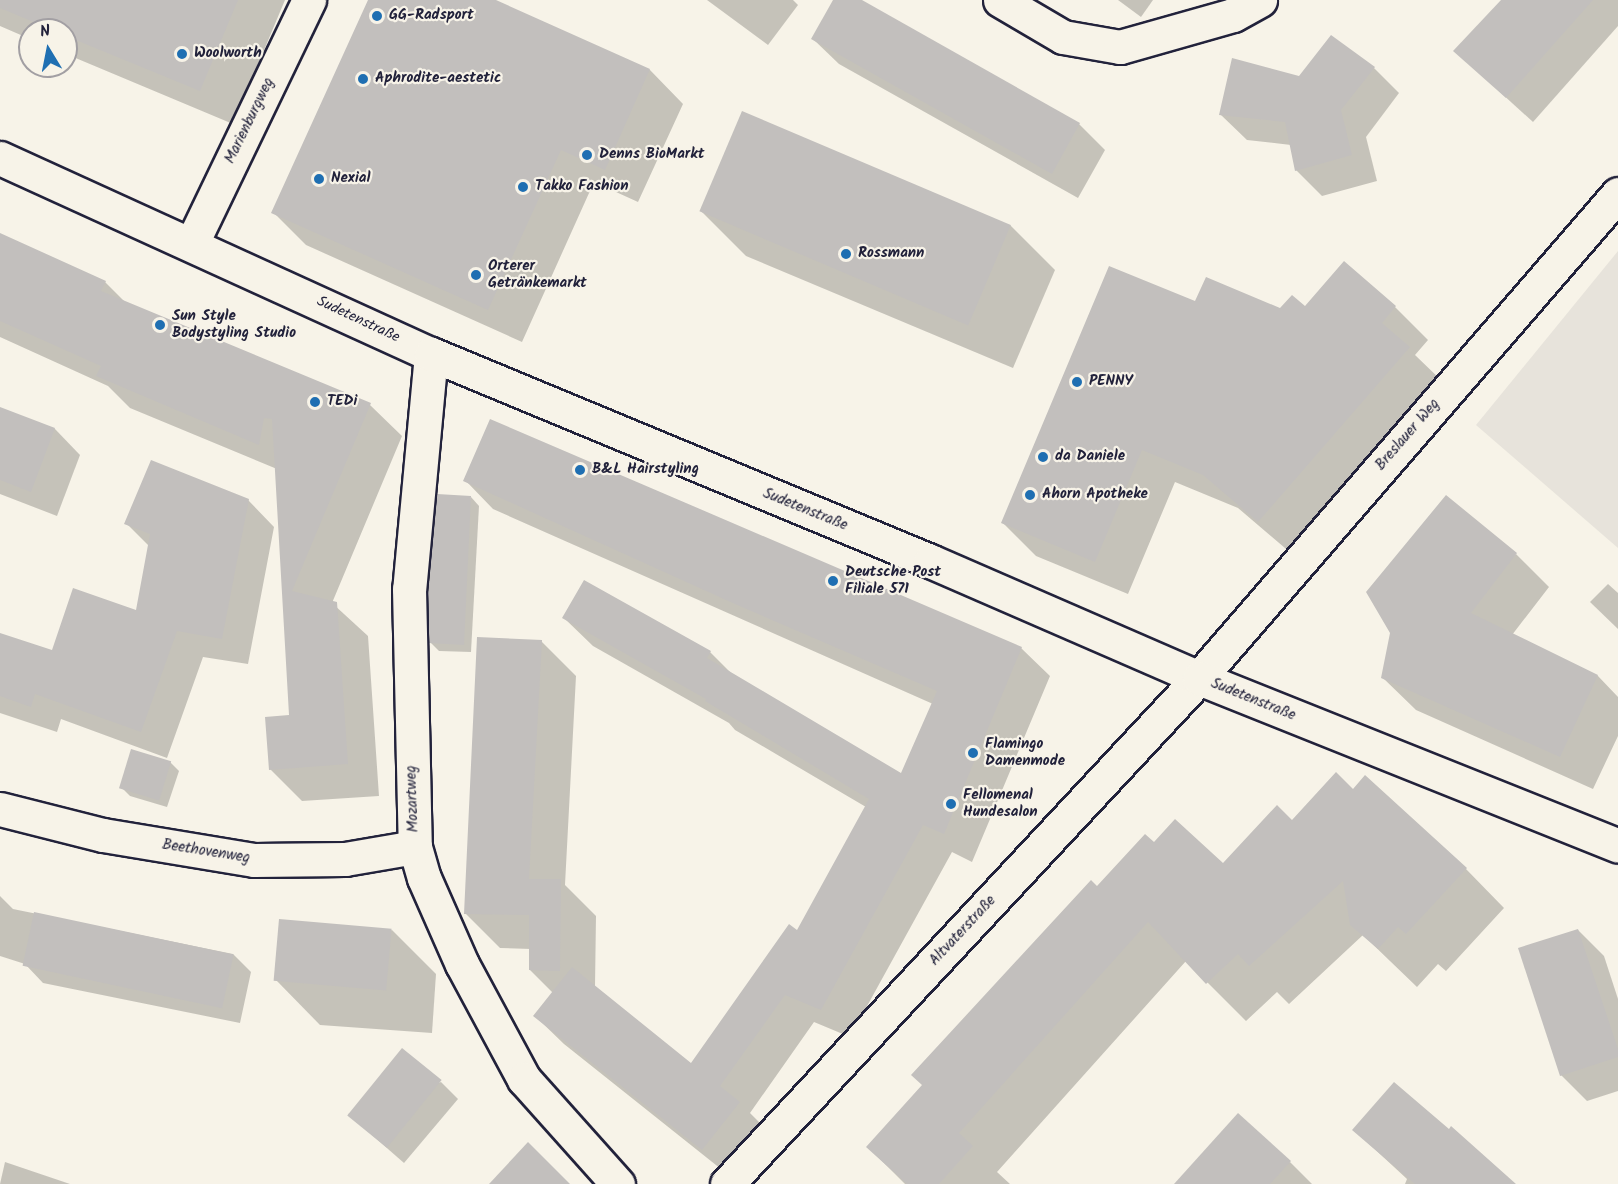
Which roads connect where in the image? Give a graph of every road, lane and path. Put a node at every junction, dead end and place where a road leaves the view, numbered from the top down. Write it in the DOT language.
graph roads {
  1 [pos="309,0"];
  2 [pos="1000,0"];
  3 [pos="1260,0"];
  4 [pos="0,158"];
  5 [pos="1618,194"];
  6 [pos="192,243"];
  7 [pos="431,354"];
  8 [pos="1199,678"];
  9 [pos="0,809"];
  10 [pos="1618,846"];
  11 [pos="415,847"];
  12 [pos="618,1184"];
  13 [pos="727,1184"];
  1 -- 6 [label="street, Marienburgweg"];
  2 -- 3 [label="street"];
  4 -- 6 [label="street, Sudetenstraße"];
  5 -- 8 [label="street, Breslauer Weg"];
  6 -- 7 [label="street, Sudetenstraße"];
  7 -- 8 [label="street, Sudetenstraße"];
  7 -- 11 [label="street, Mozartweg"];
  8 -- 10 [label="street, Sudetenstraße"];
  8 -- 13 [label="street, Altvaterstraße"];
  9 -- 11 [label="street, Beethovenweg"];
  11 -- 12 [label="street, Mozartweg"];
}
